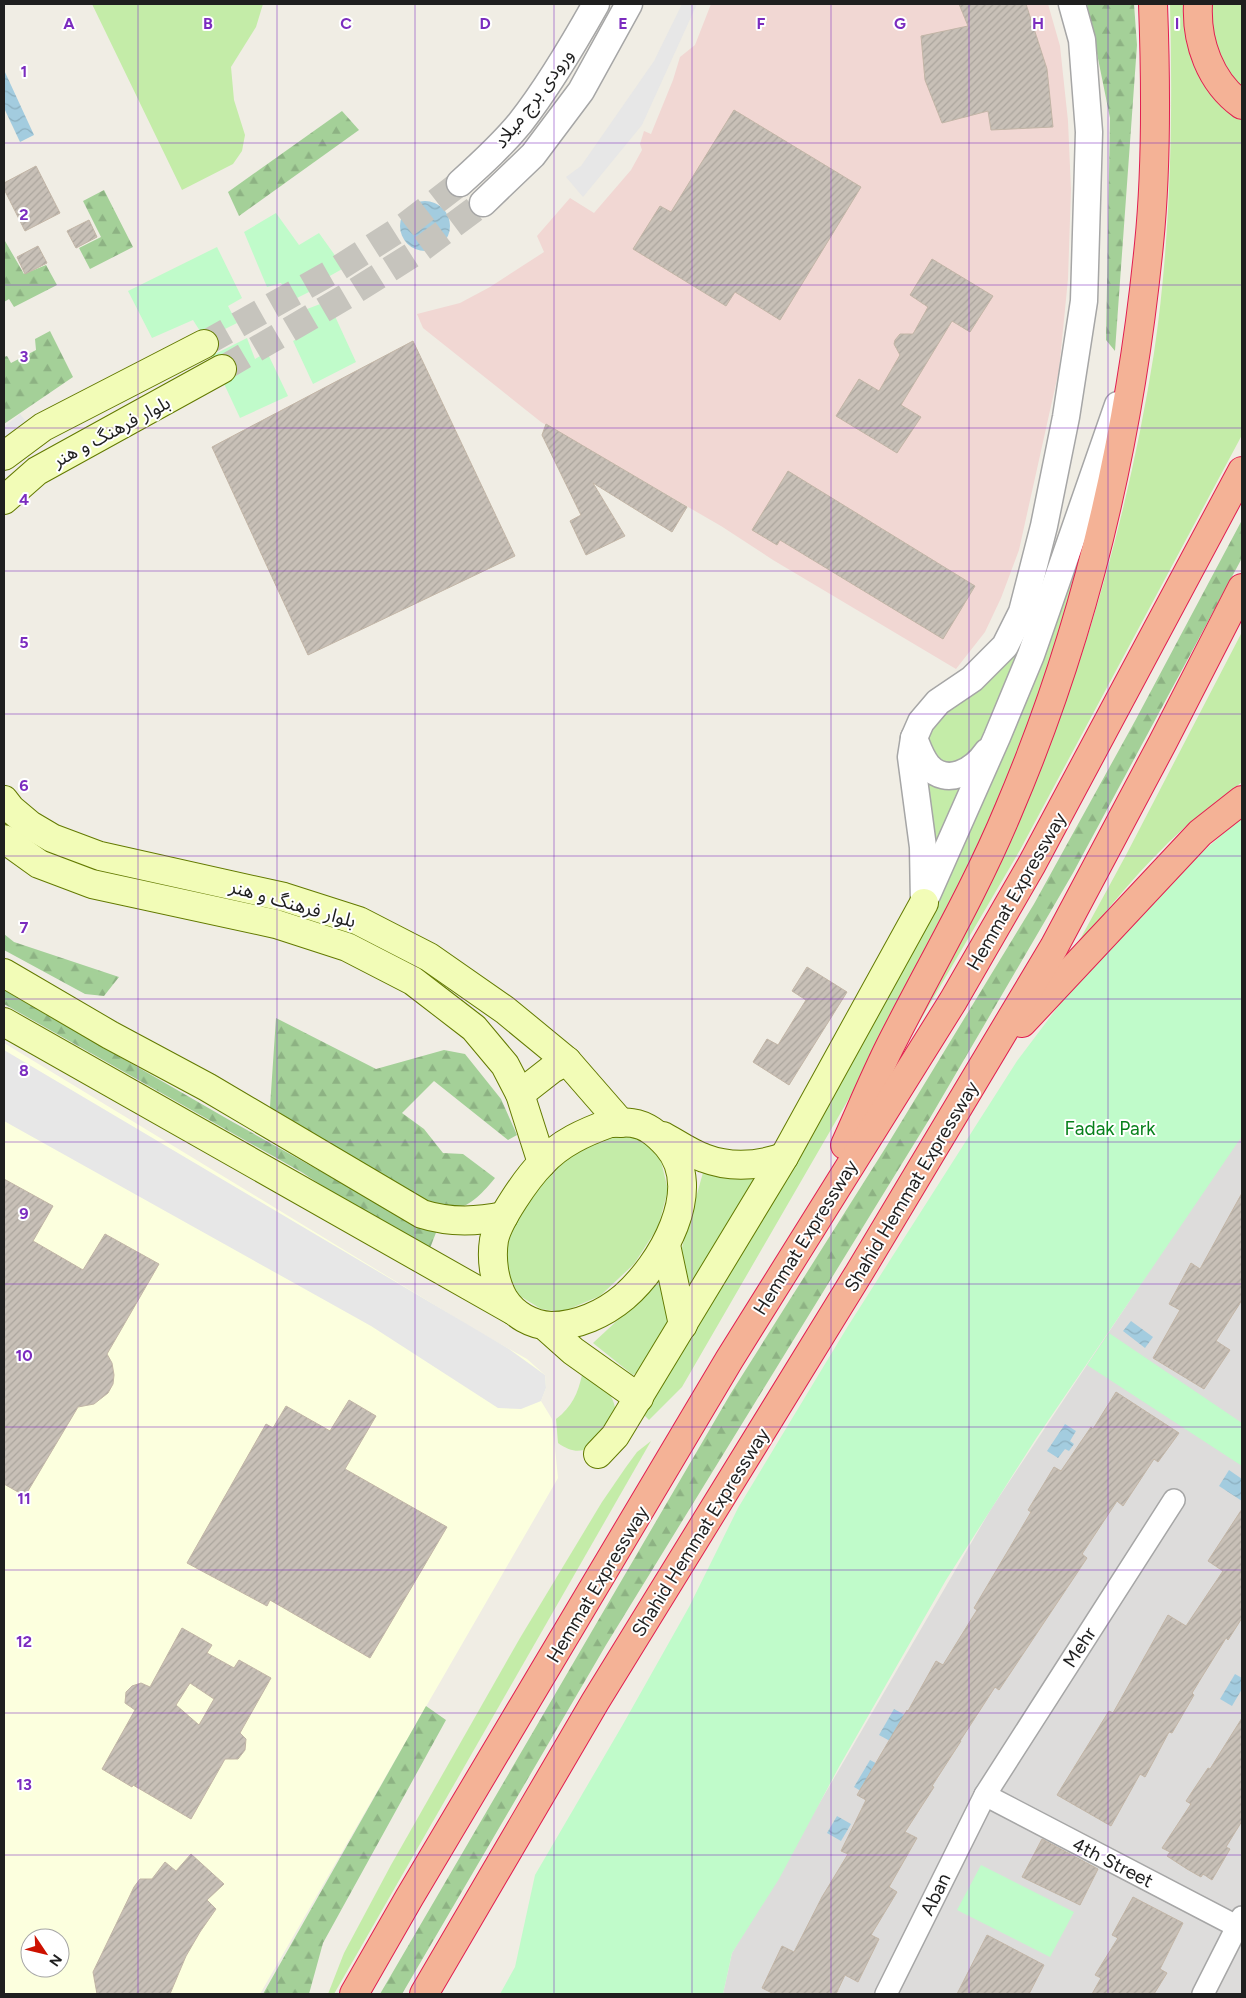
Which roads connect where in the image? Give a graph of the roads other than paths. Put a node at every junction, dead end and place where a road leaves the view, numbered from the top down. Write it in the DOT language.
graph roads {
  1 [pos="596,4"];
  2 [pos="629,4"];
  3 [pos="1072,4"];
  4 [pos="1153,4"];
  5 [pos="1198,4"];
  6 [pos="559,67"];
  7 [pos="581,91"];
  8 [pos="1242,105"];
  9 [pos="519,124"];
  10 [pos="542,144"];
  11 [pos="460,184"];
  12 [pos="483,204"];
  13 [pos="204,344"];
  14 [pos="1136,353"];
  15 [pos="177,359"];
  16 [pos="222,369"];
  17 [pos="192,386"];
  18 [pos="4,456"];
  19 [pos="1242,471"];
  20 [pos="4,500"];
  21 [pos="1242,588"];
  22 [pos="997,737"];
  23 [pos="914,738"];
  24 [pos="4,800"];
  25 [pos="1242,800"];
  26 [pos="4,840"];
  27 [pos="924,903"];
  28 [pos="4,973"];
  29 [pos="505,1010"];
  30 [pos="4,1022"];
  31 [pos="474,1028"];
  32 [pos="567,1061"];
  33 [pos="979,1071"];
  34 [pos="520,1094"];
  35 [pos="621,1123"];
  36 [pos="655,1132"];
  37 [pos="784,1157"];
  38 [pos="542,1163"];
  39 [pos="504,1216"];
  40 [pos="666,1244"];
  41 [pos="800,1245"];
  42 [pos="512,1310"];
  43 [pos="683,1325"];
  44 [pos="545,1326"];
  45 [pos="639,1398"];
  46 [pos="598,1454"];
  47 [pos="1174,1500"];
  48 [pos="984,1795"];
  49 [pos="1241,1924"];
  50 [pos="354,1994"];
  51 [pos="424,1994"];
  52 [pos="886,1994"];
  53 [pos="1203,1994"];
  1 -- 6 [label="street, ورودی برج میلاد"];
  2 -- 7 [label="street"];
  3 -- 23 [label="street"];
  4 -- 14 [label="highway"];
  5 -- 8 [label="highway"];
  6 -- 7 [label="street"];
  6 -- 9 [label="street, ورودی برج میلاد"];
  7 -- 10 [label="street"];
  9 -- 10 [label="street"];
  9 -- 11 [label="street, ورودی برج میلاد"];
  10 -- 12 [label="street"];
  13 -- 15 [label="main road, بلوار فرهنگ و هنر"];
  14 -- 22 [label="street"];
  14 -- 41 [label="highway"];
  15 -- 17 [label="street"];
  15 -- 18 [label="main road, بلوار فرهنگ و هنر"];
  16 -- 17 [label="main road, بلوار فرهنگ و هنر"];
  17 -- 20 [label="main road, بلوار فرهنگ و هنر"];
  19 -- 41 [label="highway, Hemmat Expressway"];
  21 -- 33 [label="highway"];
  22 -- 23 [label="street"];
  22 -- 27 [label="street"];
  23 -- 27 [label="street"];
  24 -- 29 [label="main road, بلوار فرهنگ و هنر"];
  25 -- 33 [label="highway"];
  26 -- 31 [label="main road, بلوار فرهنگ و هنر"];
  27 -- 37 [label="main road"];
  28 -- 39 [label="main road"];
  29 -- 31 [label="main road"];
  29 -- 32 [label="main road, بلوار فرهنگ و هنر"];
  30 -- 42 [label="main road"];
  31 -- 34 [label="main road, بلوار فرهنگ و هنر"];
  32 -- 34 [label="main road"];
  32 -- 35 [label="main road, بلوار فرهنگ و هنر"];
  33 -- 51 [label="highway, Shahid Hemmat Expressway"];
  34 -- 38 [label="main road, بلوار فرهنگ و هنر"];
  35 -- 36 [label="main road"];
  35 -- 38 [label="main road"];
  36 -- 37 [label="main road"];
  36 -- 40 [label="main road"];
  37 -- 43 [label="main road"];
  38 -- 39 [label="main road"];
  39 -- 42 [label="main road"];
  40 -- 43 [label="main road"];
  40 -- 44 [label="main road"];
  41 -- 50 [label="highway, Hemmat Expressway"];
  42 -- 44 [label="main road"];
  43 -- 45 [label="main road"];
  44 -- 45 [label="main road"];
  45 -- 46 [label="main road"];
  47 -- 48 [label="street, Mehr"];
  48 -- 49 [label="street, 4th Street"];
  48 -- 52 [label="street, Aban"];
  49 -- 53 [label="street"];
}
